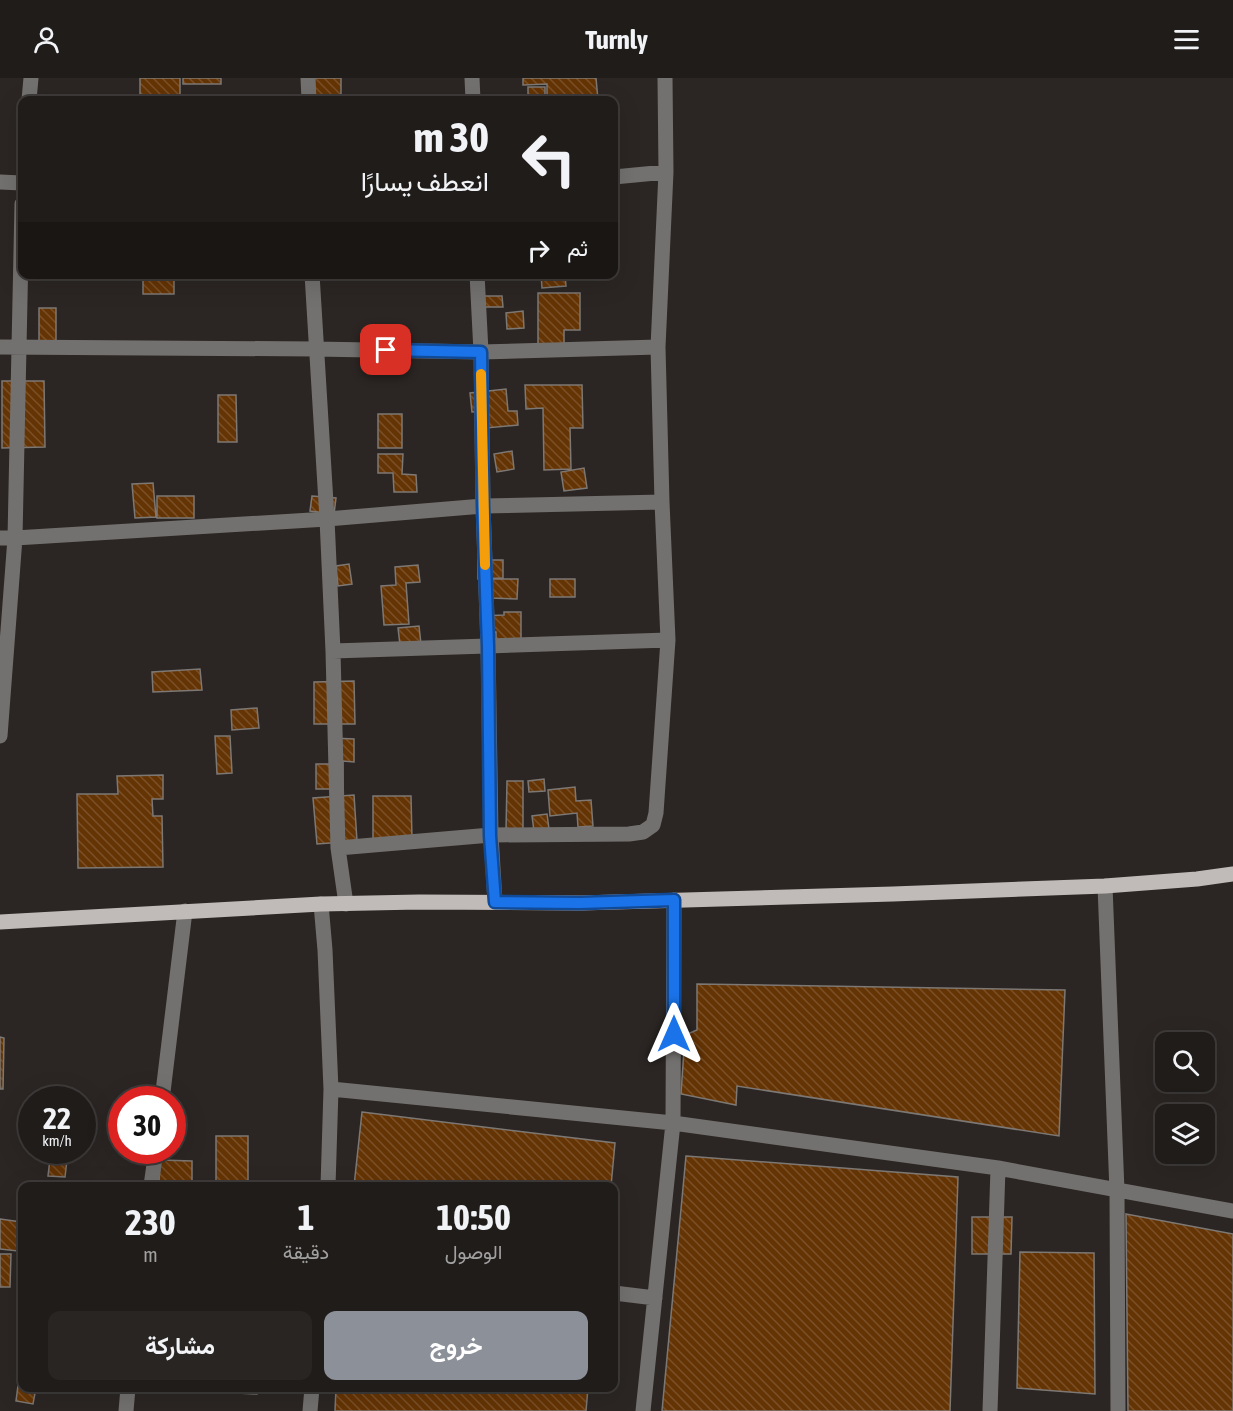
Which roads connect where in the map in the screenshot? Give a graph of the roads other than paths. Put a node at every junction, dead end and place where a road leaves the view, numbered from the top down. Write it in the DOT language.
graph roads {
  1 [pos="31,78"];
  2 [pos="308,78"];
  3 [pos="472,78"];
  4 [pos="665,78"];
  5 [pos="30,96"];
  6 [pos="309,96"];
  7 [pos="473,96"];
  8 [pos="666,172"];
  9 [pos="618,177"];
  10 [pos="0,182"];
  11 [pos="18,183"];
  12 [pos="20,279"];
  13 [pos="312,279"];
  14 [pos="477,279"];
  15 [pos="0,347"];
  16 [pos="658,347"];
  17 [pos="18,348"];
  18 [pos="315,349"];
  19 [pos="481,352"];
  20 [pos="662,502"];
  21 [pos="483,506"];
  22 [pos="327,519"];
  23 [pos="7,538"];
  24 [pos="668,640"];
  25 [pos="488,646"];
  26 [pos="333,651"];
  27 [pos="0,736"];
  28 [pos="490,836"];
  29 [pos="338,848"];
  30 [pos="1233,874"];
  31 [pos="1106,886"];
  32 [pos="674,900"];
  33 [pos="495,902"];
  34 [pos="321,904"];
  35 [pos="346,904"];
  36 [pos="185,911"];
  37 [pos="0,922"];
  38 [pos="164,1086"];
  39 [pos="331,1089"];
  40 [pos="673,1123"];
  41 [pos="154,1164"];
  42 [pos="998,1168"];
  43 [pos="152,1182"];
  44 [pos="328,1182"];
  45 [pos="1117,1191"];
  46 [pos="1233,1211"];
  47 [pos="618,1293"];
  48 [pos="655,1298"];
  49 [pos="128,1392"];
  50 [pos="312,1392"];
  51 [pos="126,1411"];
  52 [pos="310,1411"];
  53 [pos="643,1411"];
  54 [pos="990,1411"];
  55 [pos="1118,1411"];
  1 -- 5 [label="street"];
  2 -- 6 [label="street"];
  3 -- 7 [label="street"];
  4 -- 8 [label="street"];
  8 -- 9 [label="street"];
  8 -- 16 [label="street"];
  10 -- 11 [label="street"];
  12 -- 17 [label="street"];
  13 -- 18 [label="street"];
  14 -- 19 [label="street"];
  15 -- 17 [label="street"];
  16 -- 19 [label="street"];
  16 -- 20 [label="street"];
  17 -- 18 [label="street"];
  17 -- 23 [label="street"];
  18 -- 19 [label="street"];
  18 -- 22 [label="street"];
  19 -- 21 [label="street"];
  20 -- 21 [label="street"];
  20 -- 24 [label="street"];
  21 -- 22 [label="street"];
  21 -- 25 [label="street"];
  22 -- 23 [label="street"];
  22 -- 26 [label="street"];
  23 -- 27 [label="street"];
  24 -- 25 [label="street"];
  24 -- 28 [label="street"];
  25 -- 26 [label="street"];
  25 -- 28 [label="street"];
  26 -- 29 [label="street"];
  28 -- 29 [label="street"];
  28 -- 33 [label="street"];
  29 -- 35 [label="street"];
  30 -- 31 [label="main road"];
  31 -- 32 [label="main road"];
  31 -- 45 [label="street"];
  32 -- 33 [label="main road"];
  32 -- 40 [label="street"];
  33 -- 35 [label="main road"];
  34 -- 35 [label="main road"];
  34 -- 36 [label="main road"];
  34 -- 39 [label="street"];
  36 -- 37 [label="main road"];
  36 -- 38 [label="street"];
  39 -- 40 [label="street"];
  39 -- 44 [label="street"];
  40 -- 42 [label="street"];
  40 -- 48 [label="street"];
  41 -- 43 [label="street"];
  42 -- 45 [label="street"];
  42 -- 54 [label="street"];
  45 -- 46 [label="street"];
  45 -- 55 [label="street"];
  47 -- 48 [label="street"];
  48 -- 53 [label="street"];
  49 -- 51 [label="street"];
  50 -- 52 [label="street"];
}
